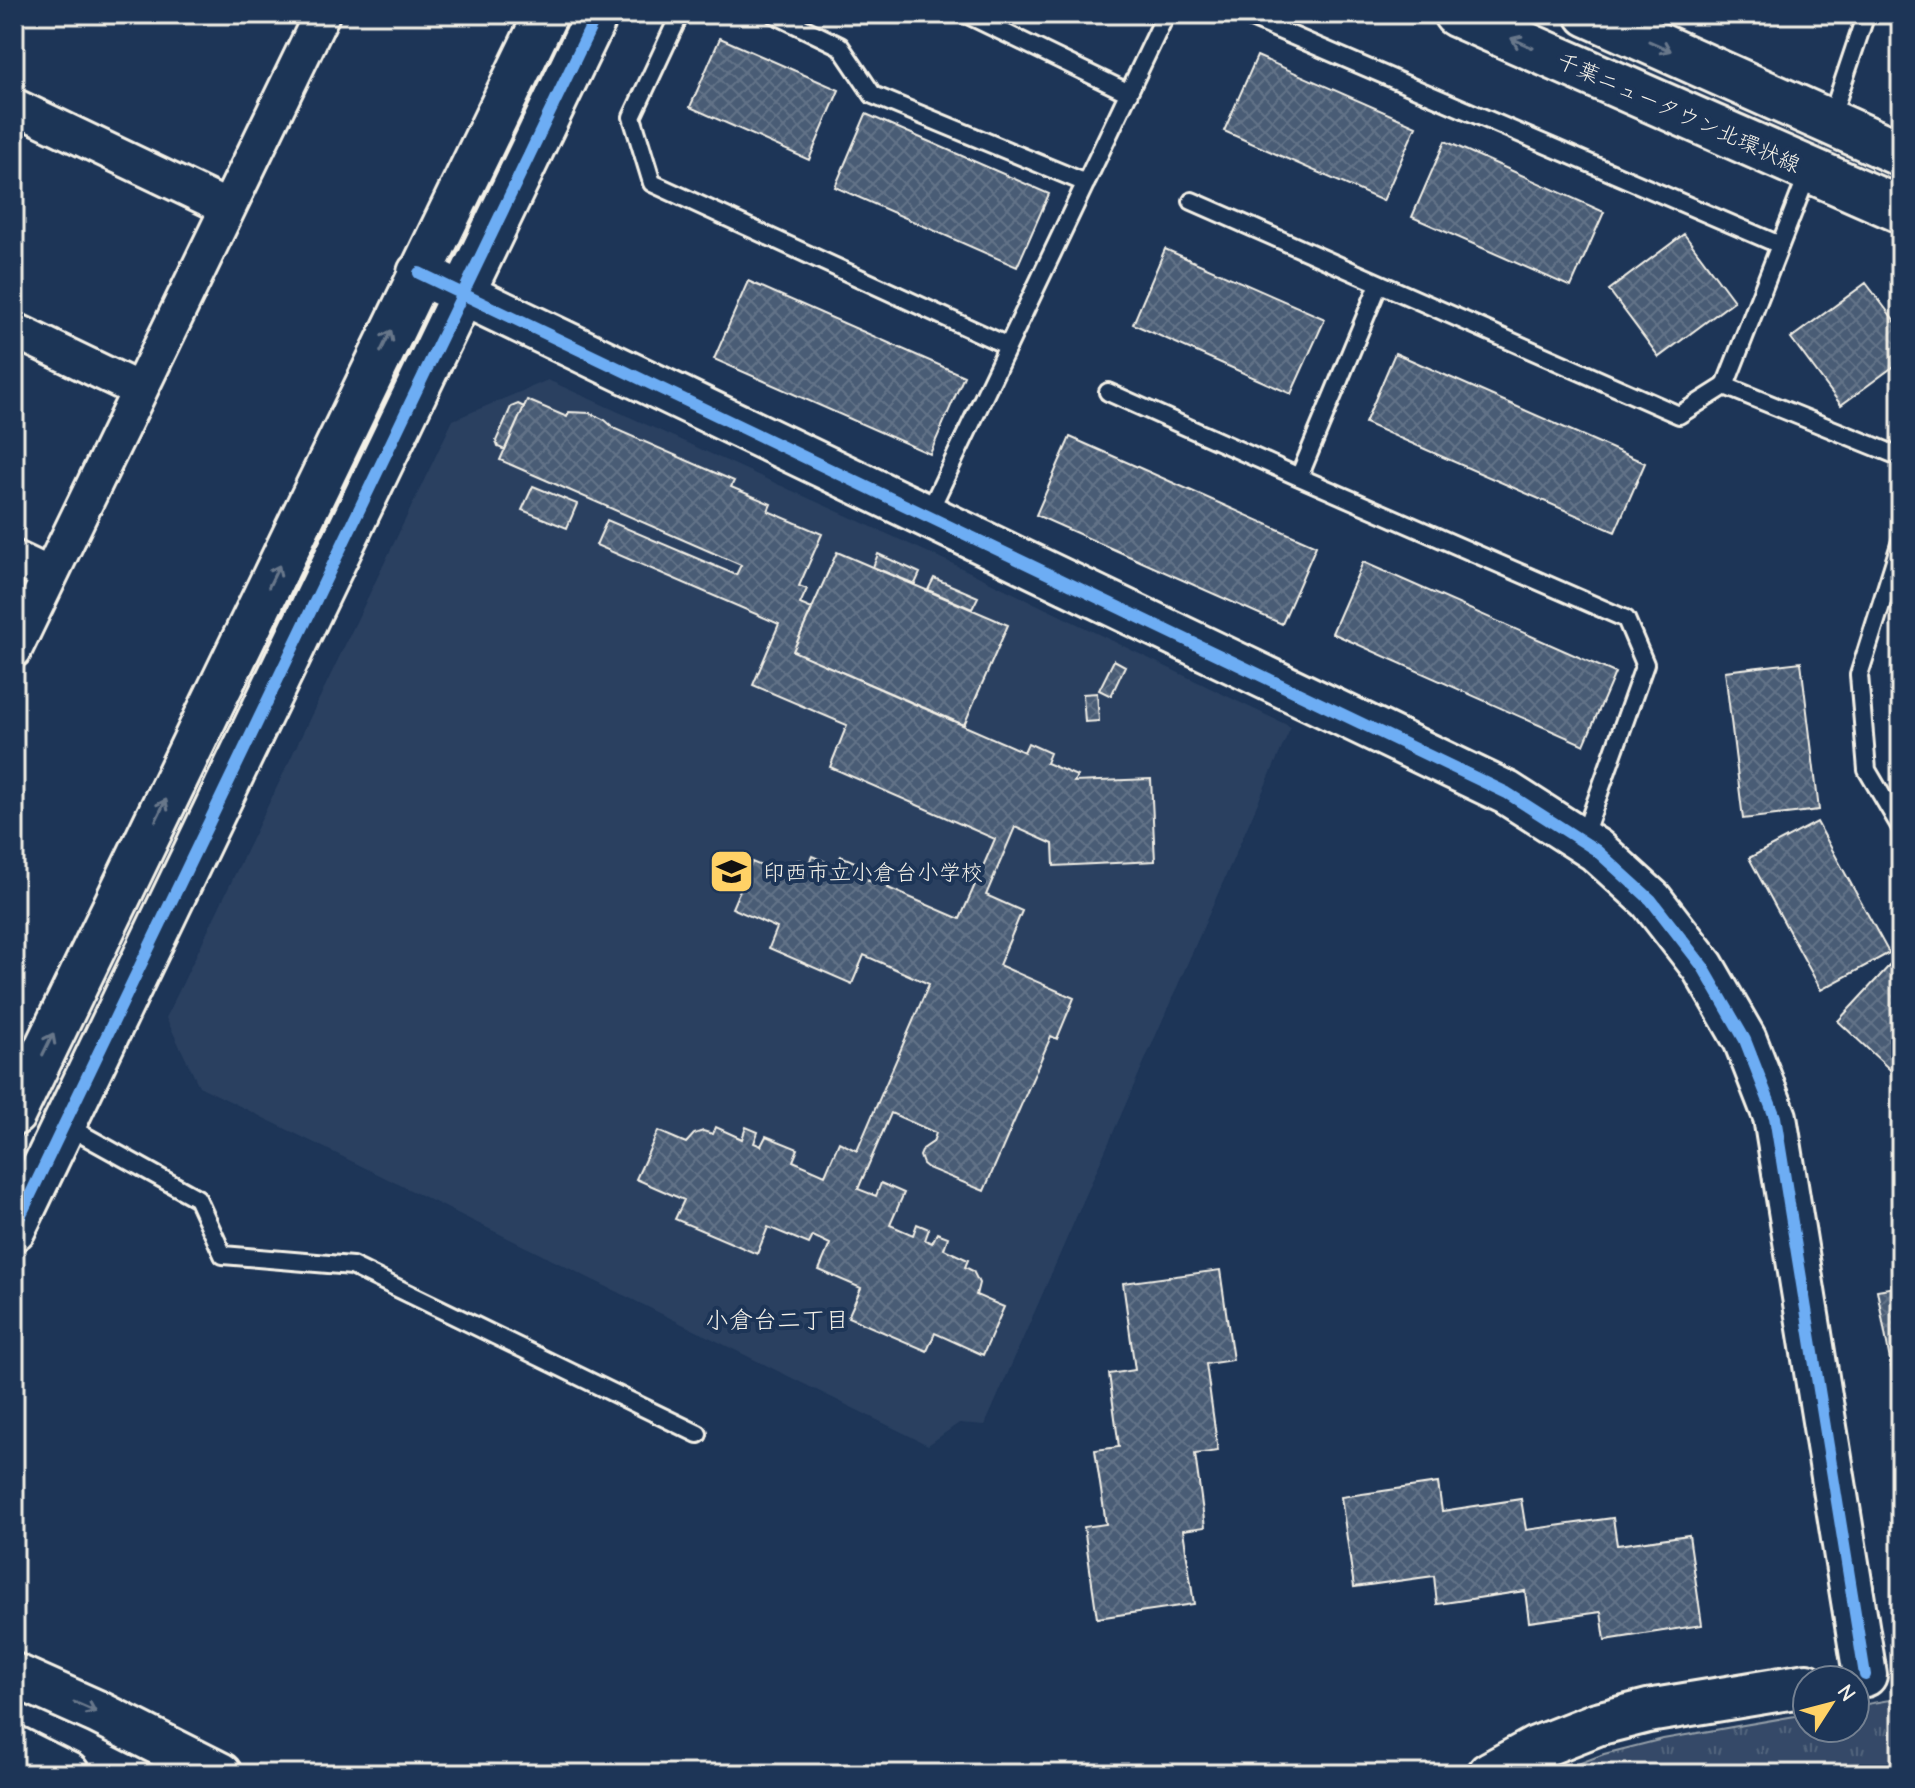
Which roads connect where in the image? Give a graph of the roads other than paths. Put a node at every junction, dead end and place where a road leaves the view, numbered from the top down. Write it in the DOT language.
graph roads {
  1 [pos="321,14"];
  2 [pos="546,14"];
  3 [pos="597,14"];
  4 [pos="680,14"];
  5 [pos="774,14"];
  6 [pos="966,14"];
  7 [pos="1166,14"];
  8 [pos="1456,14"];
  9 [pos="1588,14"];
  10 [pos="1866,14"];
  11 [pos="1251,18"];
  12 [pos="1129,93"];
  13 [pos="14,106"];
  14 [pos="1829,122"];
  15 [pos="1901,154"];
  16 [pos="1809,169"];
  17 [pos="1086,183"];
  18 [pos="1192,201"];
  19 [pos="228,208"];
  20 [pos="1901,210"];
  21 [pos="1780,245"];
  22 [pos="419,273"];
  23 [pos="1379,284"];
  24 [pos="463,293"];
  25 [pos="14,330"];
  26 [pos="1008,346"];
  27 [pos="1725,386"];
  28 [pos="139,390"];
  29 [pos="1108,392"];
  30 [pos="1901,457"];
  31 [pos="1299,477"];
  32 [pos="927,516"];
  33 [pos="1901,541"];
  34 [pos="14,558"];
  35 [pos="50,575"];
  36 [pos="14,650"];
  37 [pos="1901,828"];
  38 [pos="1582,840"];
  39 [pos="14,1114"];
  40 [pos="64,1124"];
  41 [pos="14,1229"];
  42 [pos="698,1434"];
  43 [pos="1865,1664"];
  44 [pos="14,1675"];
  45 [pos="1791,1688"];
  46 [pos="14,1747"];
  47 [pos="68,1774"];
  48 [pos="220,1774"];
  49 [pos="1489,1774"];
  1 -- 19 [label="street"];
  2 -- 22 [label="street"];
  3 -- 24 [label="street"];
  4 -- 26 [label="lane"];
  5 -- 17 [label="lane"];
  6 -- 12 [label="lane"];
  7 -- 12 [label="lane"];
  16 -- 8 [label="main road, 千葉ニュータウン北環状線, one-way"];
  9 -- 14 [label="main road, one-way"];
  10 -- 14 [label="lane"];
  11 -- 21 [label="lane"];
  12 -- 17 [label="lane"];
  13 -- 19 [label="street"];
  14 -- 15 [label="main road"];
  14 -- 16 [label="street"];
  16 -- 20 [label="main road, 千葉ニュータウン北環状線"];
  16 -- 21 [label="lane"];
  17 -- 26 [label="lane"];
  18 -- 23 [label="lane"];
  19 -- 28 [label="street"];
  21 -- 27 [label="lane"];
  22 -- 24 [label="street"];
  39 -- 22 [label="street, one-way"];
  23 -- 27 [label="lane"];
  23 -- 31 [label="lane"];
  24 -- 32 [label="street"];
  24 -- 40 [label="street"];
  25 -- 28 [label="street"];
  26 -- 32 [label="lane"];
  27 -- 30 [label="lane"];
  28 -- 35 [label="street"];
  29 -- 31 [label="lane"];
  31 -- 38 [label="lane"];
  32 -- 38 [label="street"];
  33 -- 37 [label="lane"];
  34 -- 35 [label="street"];
  35 -- 36 [label="street"];
  38 -- 43 [label="street"];
  40 -- 41 [label="street"];
  40 -- 42 [label="lane"];
  44 -- 48 [label="street, one-way"];
  45 -- 49 [label="street"];
  46 -- 47 [label="street"];
}
